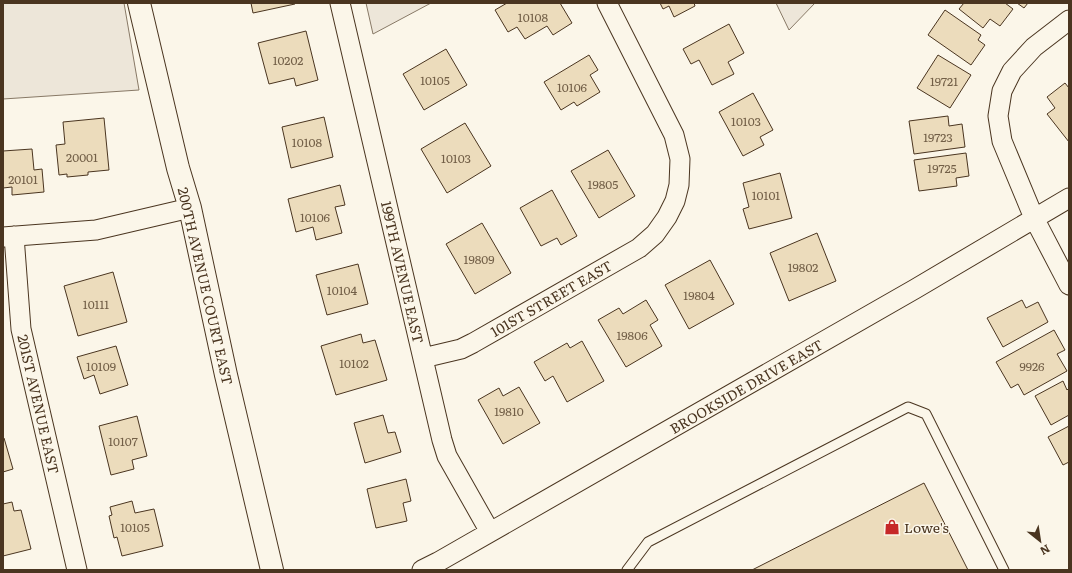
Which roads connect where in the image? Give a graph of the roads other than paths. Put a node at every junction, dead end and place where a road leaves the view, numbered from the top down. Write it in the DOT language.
graph roads {
  1 [pos="139,3"];
  2 [pos="340,3"];
  3 [pos="607,3"];
  4 [pos="1069,20"];
  5 [pos="1069,198"];
  6 [pos="190,208"];
  7 [pos="1034,218"];
  8 [pos="8,237"];
  9 [pos="1069,285"];
  10 [pos="423,358"];
  11 [pos="490,532"];
  12 [pos="77,570"];
  13 [pos="272,570"];
  14 [pos="422,570"];
  15 [pos="626,570"];
  16 [pos="1004,570"];
  1 -- 6 [label="main road, 200TH AVENUE COURT EAST"];
  2 -- 10 [label="street, 199TH AVENUE EAST"];
  3 -- 10 [label="street, 101ST STREET EAST"];
  4 -- 7 [label="street"];
  5 -- 7 [label="street, BROOKSIDE DRIVE EAST"];
  6 -- 8 [label="street"];
  6 -- 13 [label="main road, 200TH AVENUE COURT EAST"];
  7 -- 9 [label="street"];
  7 -- 11 [label="street, BROOKSIDE DRIVE EAST"];
  8 -- 12 [label="street, 201ST AVENUE EAST"];
  10 -- 11 [label="street, 199TH AVENUE EAST"];
  11 -- 14 [label="street, BROOKSIDE DRIVE EAST"];
  15 -- 16 [label="lane"];
}
